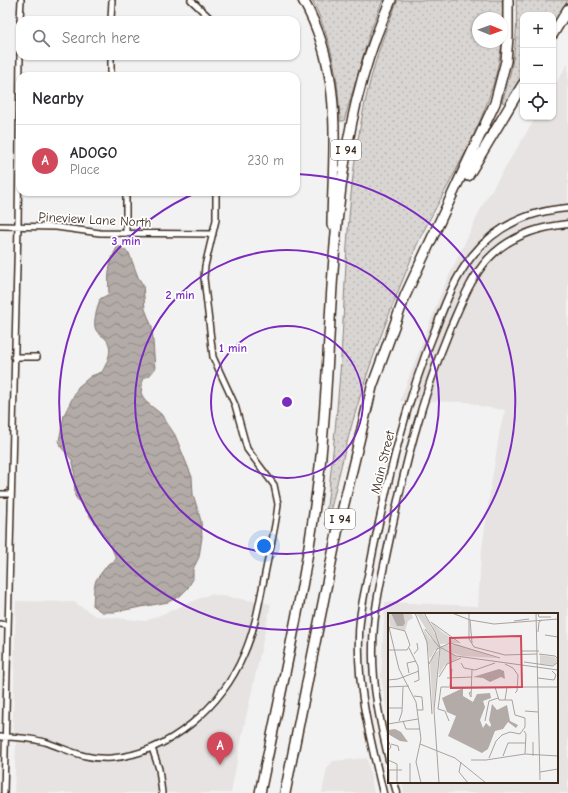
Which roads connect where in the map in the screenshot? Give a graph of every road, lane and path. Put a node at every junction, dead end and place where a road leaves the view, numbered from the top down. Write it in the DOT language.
graph roads {
  1 [pos="21,0"];
  2 [pos="112,0"];
  3 [pos="191,0"];
  4 [pos="303,0"];
  5 [pos="391,0"];
  6 [pos="508,0"];
  7 [pos="568,9"];
  8 [pos="20,16"];
  9 [pos="111,16"];
  10 [pos="208,16"];
  11 [pos="556,29"];
  12 [pos="20,60"];
  13 [pos="111,60"];
  14 [pos="20,72"];
  15 [pos="111,72"];
  16 [pos="520,89"];
  17 [pos="18,196"];
  18 [pos="126,196"];
  19 [pos="216,196"];
  20 [pos="568,208"];
  21 [pos="568,224"];
  22 [pos="0,226"];
  23 [pos="18,226"];
  24 [pos="126,233"];
  25 [pos="212,234"];
  26 [pos="424,256"];
  27 [pos="331,307"];
  28 [pos="14,357"];
  29 [pos="37,357"];
  30 [pos="0,494"];
  31 [pos="11,494"];
  32 [pos="0,624"];
  33 [pos="8,625"];
  34 [pos="3,737"];
  35 [pos="152,748"];
  36 [pos="388,756"];
  37 [pos="394,783"];
  38 [pos="285,792"];
  39 [pos="4,793"];
  40 [pos="162,793"];
  41 [pos="260,793"];
  42 [pos="383,793"];
  43 [pos="397,793"];
  1 -- 8 [label="street"];
  2 -- 9 [label="street"];
  3 -- 10 [label="street"];
  4 -- 27 [label="highway"];
  5 -- 27 [label="highway, I 94"];
  6 -- 26 [label="highway"];
  7 -- 11 [label="highway"];
  12 -- 14 [label="street"];
  13 -- 15 [label="street"];
  16 -- 26 [label="highway, I 94"];
  17 -- 23 [label="street"];
  18 -- 24 [label="street"];
  19 -- 25 [label="street"];
  20 -- 42 [label="street, Main Street"];
  21 -- 36 [label="street, Main Street"];
  22 -- 23 [label="street, Pineview Lane North"];
  23 -- 24 [label="street, Pineview Lane North"];
  23 -- 28 [label="street"];
  24 -- 25 [label="street, Pineview Lane North"];
  25 -- 35 [label="street"];
  26 -- 38 [label="highway, I 94"];
  27 -- 41 [label="highway, I 94"];
  28 -- 29 [label="street"];
  28 -- 31 [label="street"];
  30 -- 31 [label="street"];
  31 -- 33 [label="street"];
  32 -- 33 [label="street"];
  33 -- 34 [label="street"];
  34 -- 35 [label="street"];
  34 -- 39 [label="street"];
  35 -- 40 [label="street"];
  37 -- 43 [label="street"];
}
